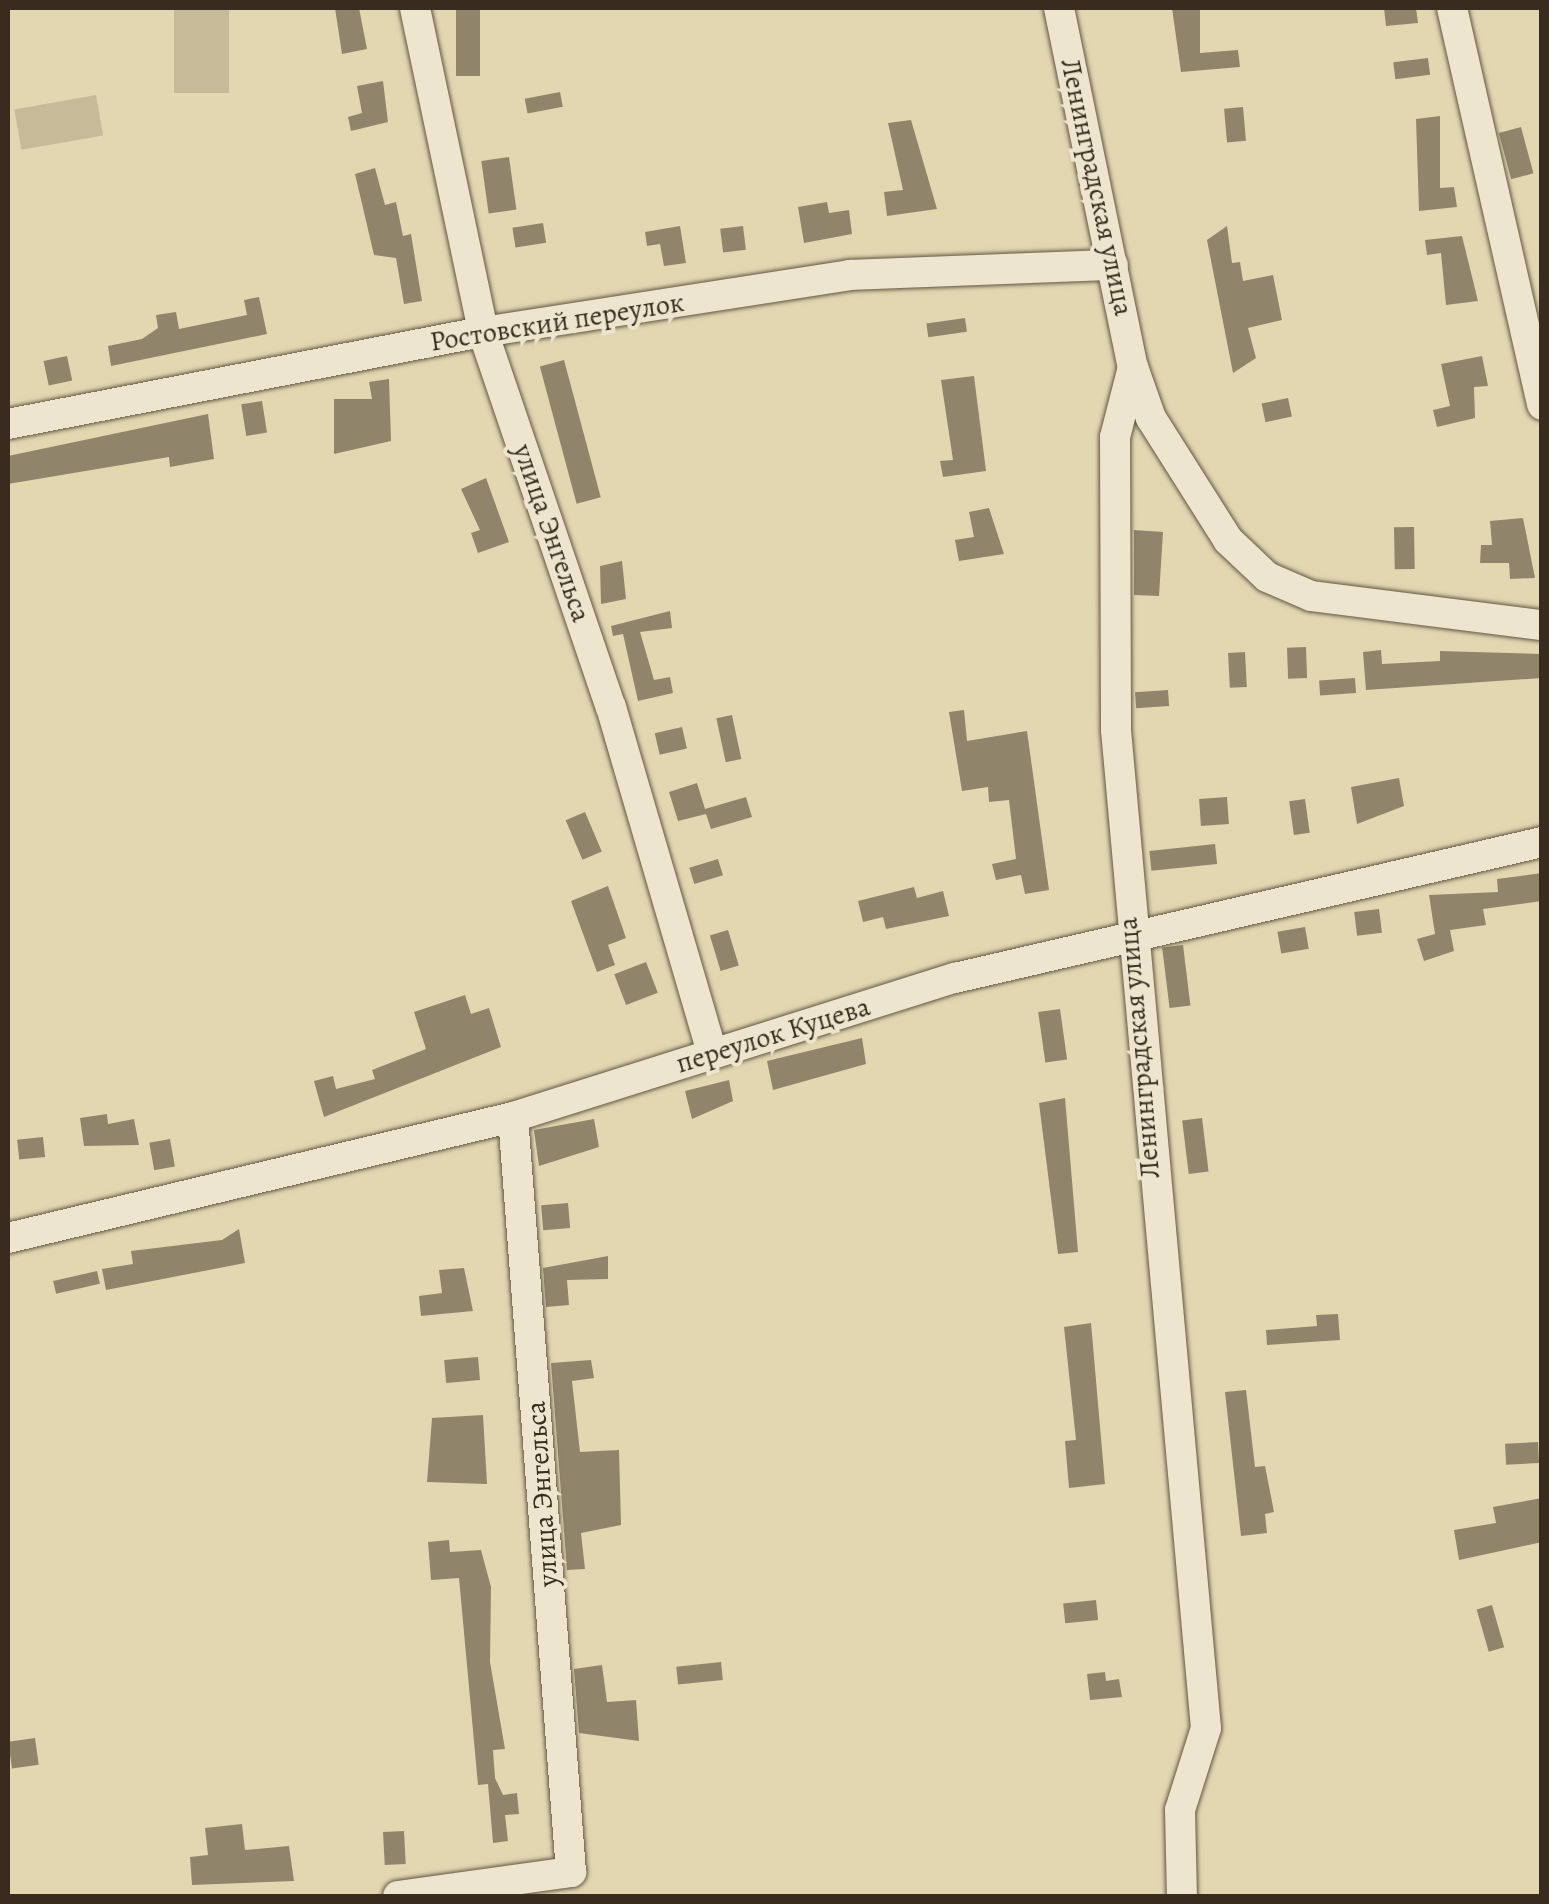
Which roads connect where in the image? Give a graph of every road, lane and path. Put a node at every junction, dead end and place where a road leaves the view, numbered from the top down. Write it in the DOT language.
graph roads {
  1 [pos="416,8"];
  2 [pos="1059,8"];
  3 [pos="1452,8"];
  4 [pos="1113,265"];
  5 [pos="483,332"];
  6 [pos="1133,367"];
  7 [pos="1542,405"];
  8 [pos="8,424"];
  9 [pos="1542,624"];
  10 [pos="1542,842"];
  11 [pos="1128,934"];
  12 [pos="712,1054"];
  13 [pos="513,1117"];
  14 [pos="8,1238"];
  15 [pos="398,1896"];
  16 [pos="1182,1896"];
  1 -- 5 [label="street, улица Энгельса"];
  2 -- 4 [label="street, Ленинградская улица"];
  3 -- 7 [label="street"];
  4 -- 5 [label="street, Ростовский переулок"];
  4 -- 6 [label="street, Ленинградская улица"];
  5 -- 8 [label="street, Ростовский переулок"];
  5 -- 12 [label="street, улица Энгельса"];
  6 -- 9 [label="street, Ленинградская улица"];
  6 -- 11 [label="street, Ленинградская улица"];
  10 -- 11 [label="street, переулок Куцева"];
  11 -- 12 [label="street, переулок Куцева"];
  11 -- 16 [label="street, Ленинградская улица"];
  12 -- 13 [label="street, переулок Куцева"];
  13 -- 14 [label="street, переулок Куцева"];
  13 -- 15 [label="street, улица Энгельса"];
}
